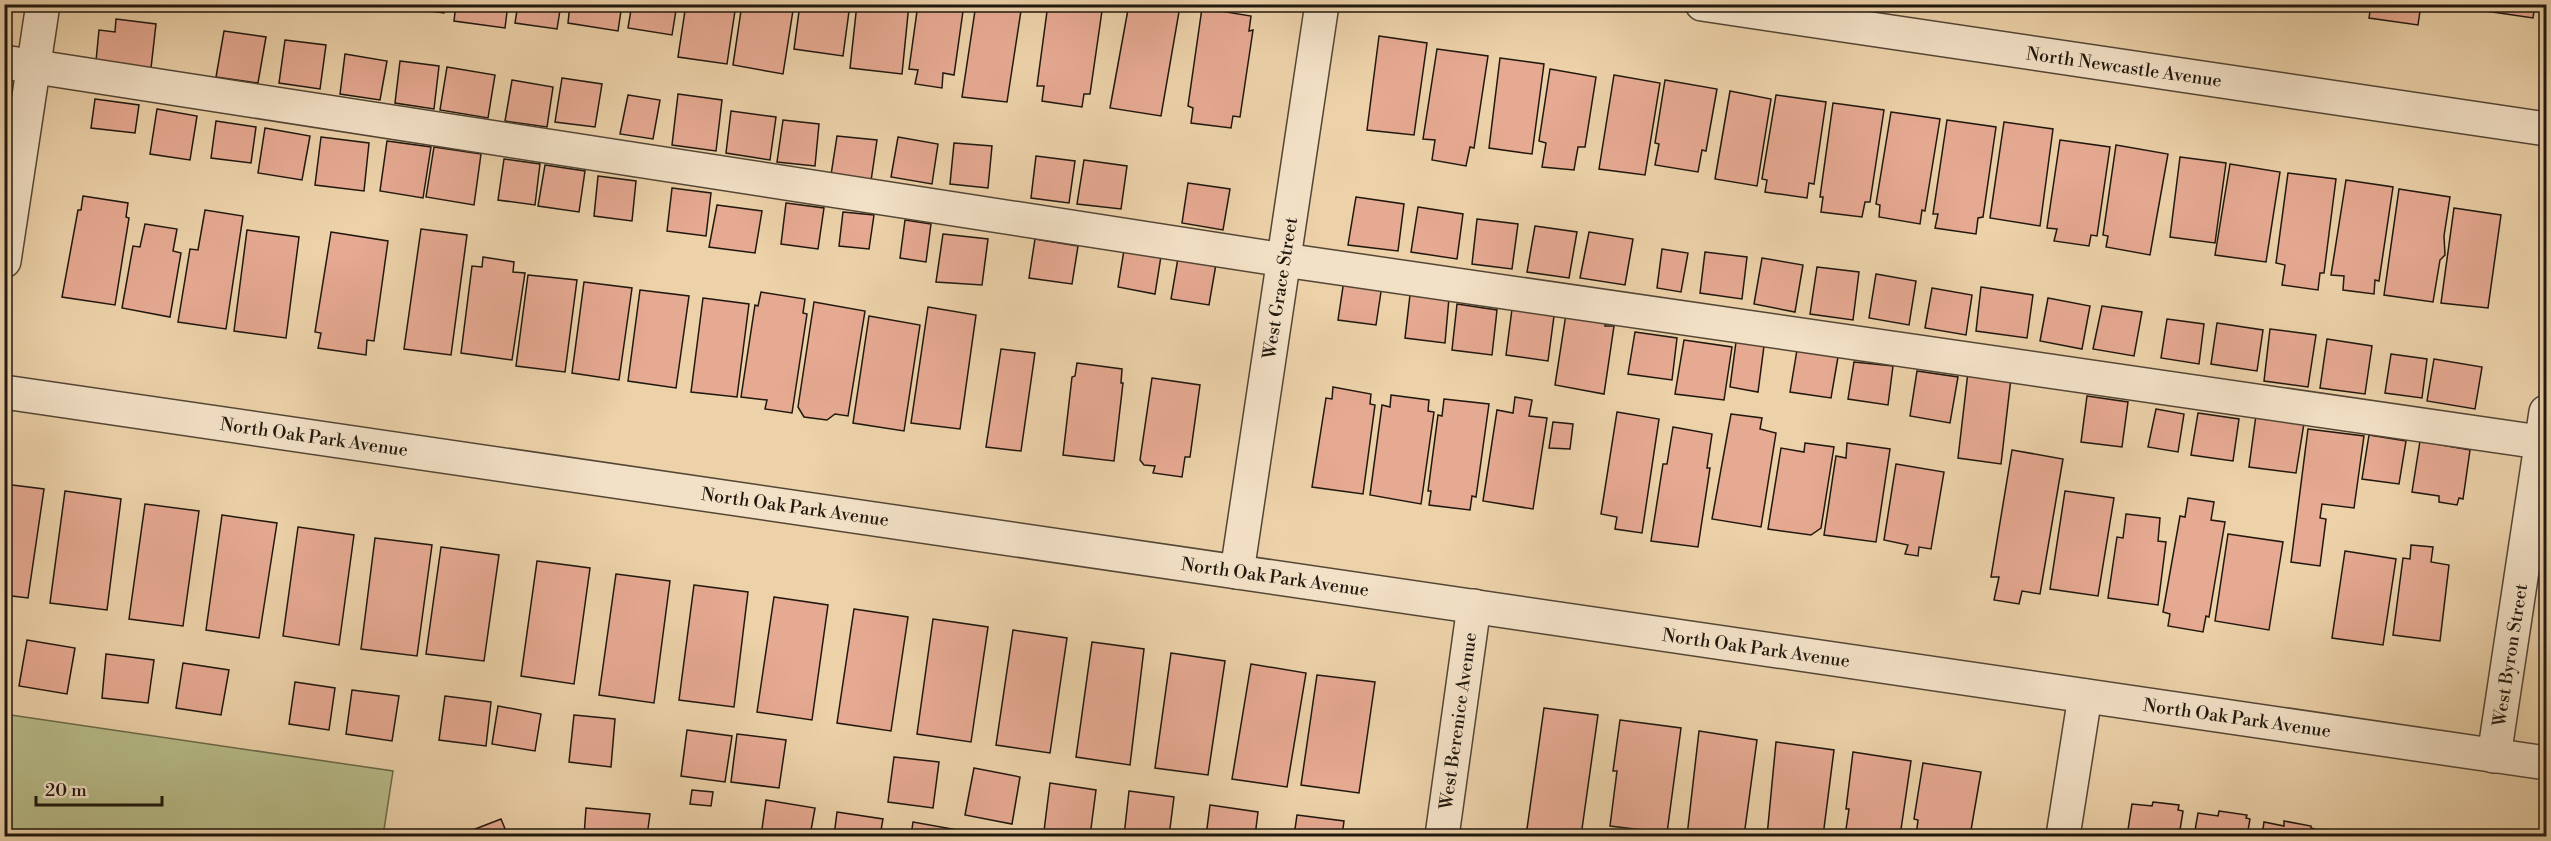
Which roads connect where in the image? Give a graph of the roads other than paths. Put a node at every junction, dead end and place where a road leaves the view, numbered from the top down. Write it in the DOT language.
graph roads {
  1 [pos="43,4"];
  2 [pos="1322,4"];
  3 [pos="1702,4"];
  4 [pos="19,64"];
  5 [pos="2547,129"];
  6 [pos="1284,260"];
  7 [pos="4,261"];
  8 [pos="4,392"];
  9 [pos="2545,432"];
  10 [pos="1237,572"];
  11 [pos="1474,606"];
  12 [pos="2085,696"];
  13 [pos="2494,756"];
  14 [pos="2547,763"];
  15 [pos="1442,837"];
  16 [pos="2063,837"];
  1 -- 4 [label="street"];
  2 -- 6 [label="street, West Grace Street"];
  3 -- 5 [label="street, North Newcastle Avenue"];
  4 -- 6 [label="street"];
  4 -- 7 [label="street"];
  6 -- 9 [label="street"];
  6 -- 10 [label="street, West Grace Street"];
  8 -- 10 [label="street, North Oak Park Avenue"];
  9 -- 13 [label="street, West Byron Street"];
  10 -- 11 [label="street, North Oak Park Avenue"];
  11 -- 12 [label="street, North Oak Park Avenue"];
  11 -- 15 [label="street, West Berenice Avenue"];
  12 -- 13 [label="street, North Oak Park Avenue"];
  12 -- 16 [label="street"];
  13 -- 14 [label="street, North Oak Park Avenue"];
}
